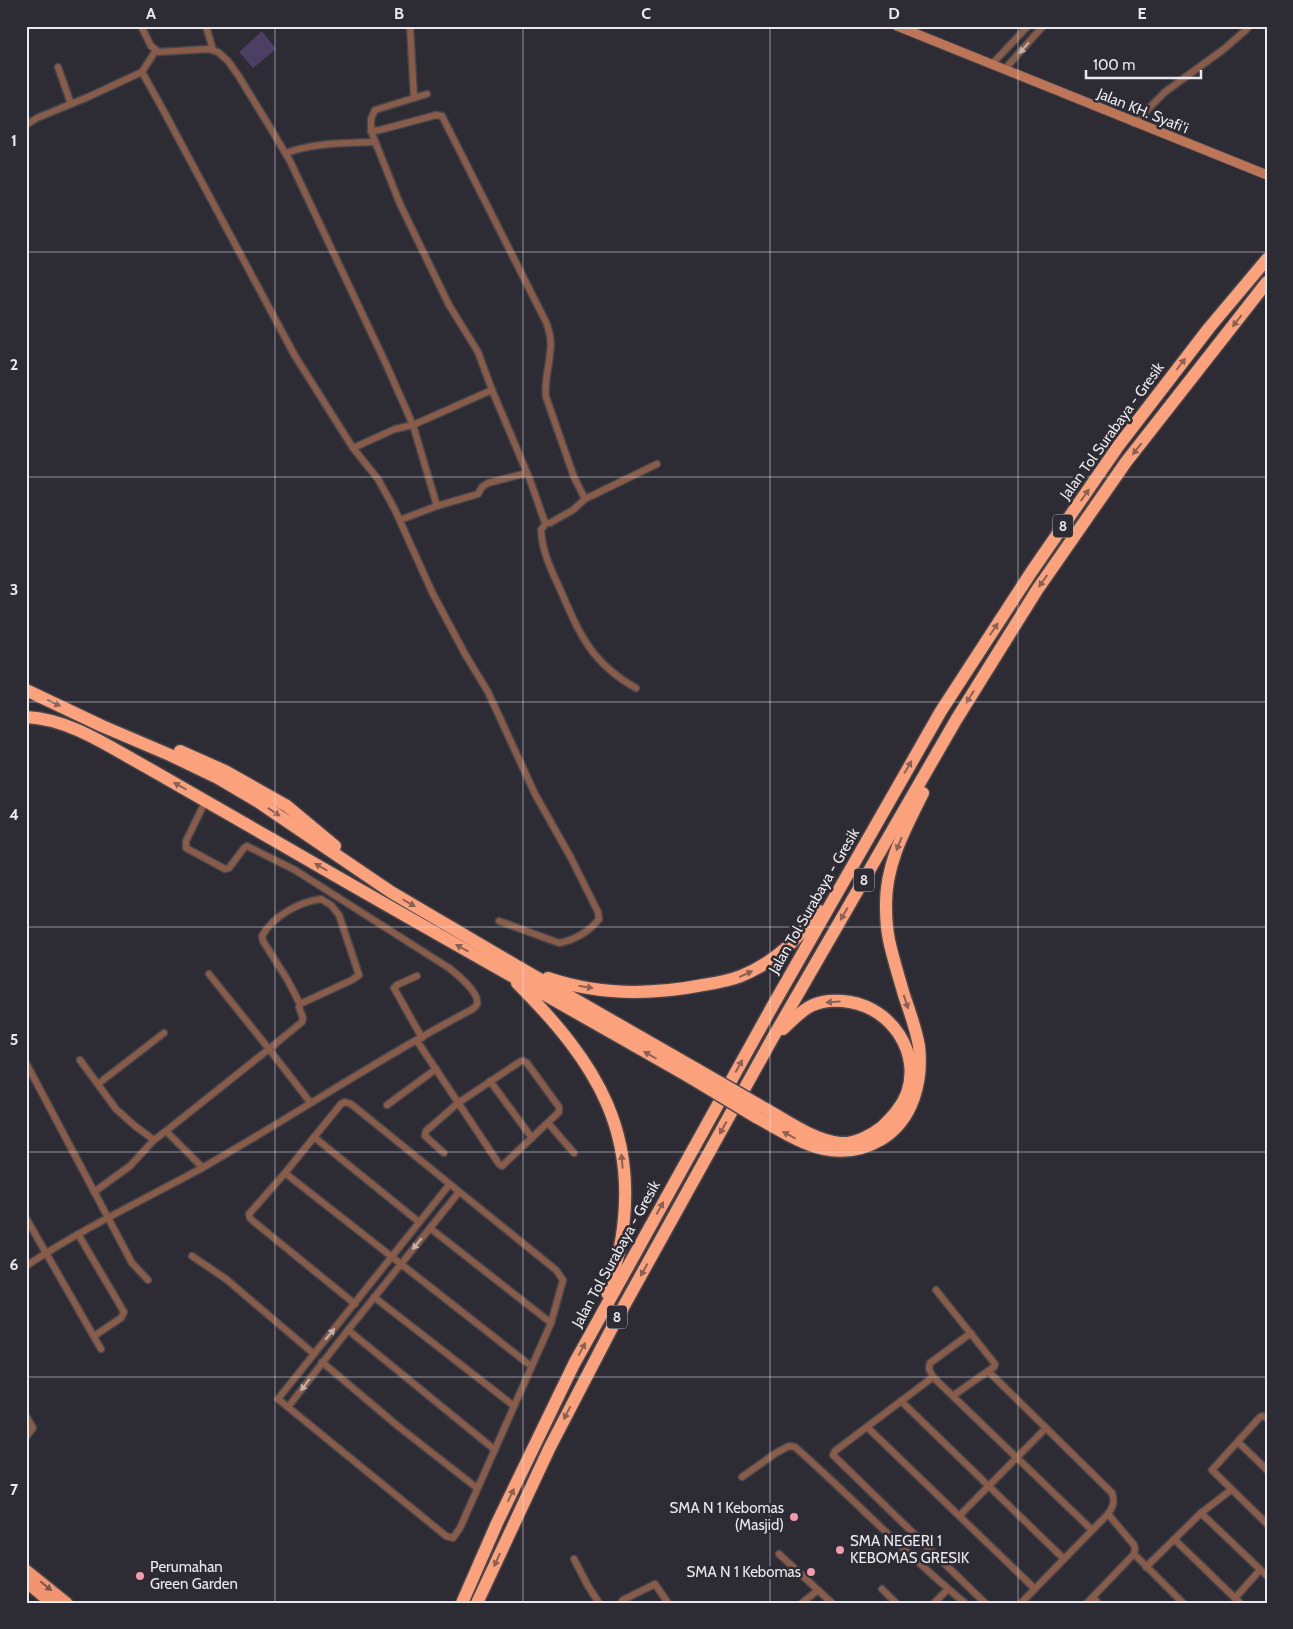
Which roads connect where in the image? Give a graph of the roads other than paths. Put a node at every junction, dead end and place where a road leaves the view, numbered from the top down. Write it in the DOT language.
graph roads {
  1 [pos="141,26"];
  2 [pos="206,26"];
  3 [pos="898,26"];
  4 [pos="1028,26"];
  5 [pos="1043,26"];
  6 [pos="411,27"];
  7 [pos="1246,29"];
  8 [pos="156,50"];
  9 [pos="213,50"];
  10 [pos="992,64"];
  11 [pos="58,67"];
  12 [pos="1005,69"];
  13 [pos="142,72"];
  14 [pos="427,94"];
  15 [pos="414,98"];
  16 [pos="71,104"];
  17 [pos="1134,123"];
  18 [pos="26,125"];
  19 [pos="370,131"];
  20 [pos="374,142"];
  21 [pos="286,153"];
  22 [pos="1267,175"];
  23 [pos="1267,259"];
  24 [pos="1267,282"];
  25 [pos="492,390"];
  26 [pos="413,425"];
  27 [pos="353,448"];
  28 [pos="657,464"];
  29 [pos="526,473"];
  30 [pos="585,499"];
  31 [pos="437,506"];
  32 [pos="400,520"];
  33 [pos="546,523"];
  34 [pos="636,688"];
  35 [pos="26,690"];
  36 [pos="26,717"];
  37 [pos="956,720"];
  38 [pos="206,800"];
  39 [pos="884,809"];
  40 [pos="499,921"];
  41 [pos="522,970"];
  42 [pos="505,971"];
  43 [pos="209,974"];
  44 [pos="417,976"];
  45 [pos="300,1004"];
  46 [pos="164,1033"];
  47 [pos="419,1040"];
  48 [pos="772,1040"];
  49 [pos="269,1049"];
  50 [pos="80,1060"];
  51 [pos="26,1064"];
  52 [pos="436,1070"];
  53 [pos="695,1074"];
  54 [pos="490,1081"];
  55 [pos="98,1084"];
  56 [pos="310,1102"];
  57 [pos="458,1102"];
  58 [pos="387,1105"];
  59 [pos="760,1112"];
  60 [pos="548,1123"];
  61 [pos="166,1131"];
  62 [pos="314,1137"];
  63 [pos="532,1138"];
  64 [pos="154,1140"];
  65 [pos="444,1153"];
  66 [pos="574,1153"];
  67 [pos="202,1167"];
  68 [pos="285,1172"];
  69 [pos="450,1185"];
  70 [pos="94,1192"];
  71 [pos="459,1192"];
  72 [pos="26,1218"];
  73 [pos="108,1218"];
  74 [pos="420,1222"];
  75 [pos="430,1228"];
  76 [pos="78,1234"];
  77 [pos="47,1252"];
  78 [pos="192,1256"];
  79 [pos="392,1257"];
  80 [pos="401,1264"];
  81 [pos="26,1266"];
  82 [pos="148,1280"];
  83 [pos="936,1290"];
  84 [pos="374,1297"];
  85 [pos="355,1304"];
  86 [pos="602,1312"];
  87 [pos="551,1323"];
  88 [pos="348,1330"];
  89 [pos="971,1332"];
  90 [pos="94,1336"];
  91 [pos="101,1349"];
  92 [pos="314,1354"];
  93 [pos="322,1362"];
  94 [pos="531,1366"];
  95 [pos="988,1371"];
  96 [pos="933,1377"];
  97 [pos="954,1396"];
  98 [pos="901,1401"];
  99 [pos="514,1406"];
  100 [pos="288,1408"];
  101 [pos="26,1416"];
  102 [pos="1267,1418"];
  103 [pos="867,1427"];
  104 [pos="1046,1428"];
  105 [pos="26,1436"];
  106 [pos="1238,1442"];
  107 [pos="495,1450"];
  108 [pos="1017,1457"];
  109 [pos="1267,1470"];
  110 [pos="742,1476"];
  111 [pos="989,1486"];
  112 [pos="478,1488"];
  113 [pos="1231,1490"];
  114 [pos="1201,1512"];
  115 [pos="1108,1514"];
  116 [pos="960,1516"];
  117 [pos="1267,1524"];
  118 [pos="1092,1530"];
  119 [pos="1174,1540"];
  120 [pos="779,1554"];
  121 [pos="1134,1554"];
  122 [pos="574,1559"];
  123 [pos="1064,1559"];
  124 [pos="1146,1567"];
  125 [pos="26,1570"];
  126 [pos="1260,1570"];
  127 [pos="1267,1576"];
  128 [pos="26,1582"];
  129 [pos="1035,1588"];
  130 [pos="882,1589"];
  131 [pos="948,1589"];
  132 [pos="818,1590"];
  133 [pos="1092,1597"];
  134 [pos="1237,1600"];
  135 [pos="51,1603"];
  136 [pos="67,1603"];
  137 [pos="462,1603"];
  138 [pos="477,1603"];
  139 [pos="599,1603"];
  140 [pos="622,1603"];
  141 [pos="668,1603"];
  142 [pos="802,1603"];
  143 [pos="832,1603"];
  144 [pos="896,1603"];
  145 [pos="934,1603"];
  146 [pos="965,1603"];
  147 [pos="985,1603"];
  148 [pos="1021,1603"];
  149 [pos="1087,1603"];
  150 [pos="1098,1603"];
  151 [pos="1183,1603"];
  1 -- 8 [label="street"];
  2 -- 9 [label="street"];
  3 -- 10 [label="main road, Jalan KH. Syafi'i"];
  4 -- 10 [label="street"];
  5 -- 12 [label="street, one-way"];
  6 -- 15 [label="street"];
  7 -- 17 [label="street"];
  8 -- 9 [label="street"];
  8 -- 13 [label="street"];
  9 -- 21 [label="street"];
  10 -- 12 [label="main road, Jalan KH. Syafi'i"];
  11 -- 16 [label="street"];
  12 -- 17 [label="main road, Jalan KH. Syafi'i"];
  13 -- 16 [label="street"];
  13 -- 27 [label="street"];
  14 -- 15 [label="street"];
  15 -- 19 [label="street"];
  16 -- 18 [label="street"];
  17 -- 22 [label="main road, Jalan KH. Syafi'i"];
  19 -- 20 [label="street"];
  19 -- 30 [label="street"];
  20 -- 21 [label="street"];
  20 -- 25 [label="street"];
  21 -- 26 [label="street"];
  39 -- 23 [label="highway, Jalan Tol Surabaya - Gresik / 8, one-way"];
  24 -- 37 [label="highway, Jalan Tol Surabaya - Gresik / 8, one-way"];
  25 -- 26 [label="street"];
  25 -- 29 [label="street"];
  26 -- 27 [label="street"];
  26 -- 31 [label="street"];
  27 -- 32 [label="street"];
  28 -- 30 [label="street"];
  29 -- 31 [label="street"];
  29 -- 33 [label="street"];
  30 -- 33 [label="street"];
  31 -- 32 [label="street"];
  32 -- 40 [label="street"];
  33 -- 34 [label="street"];
  35 -- 41 [label="highway, one-way"];
  38 -- 36 [label="highway, one-way"];
  37 -- 48 [label="highway, 8, one-way"];
  37 -- 59 [label="highway, one-way"];
  42 -- 38 [label="highway, one-way"];
  38 -- 47 [label="street"];
  41 -- 39 [label="highway, one-way"];
  86 -- 39 [label="highway, Jalan Tol Surabaya - Gresik / 8, one-way"];
  41 -- 53 [label="highway"];
  53 -- 42 [label="highway, one-way"];
  86 -- 42 [label="highway, one-way"];
  43 -- 49 [label="street"];
  44 -- 47 [label="street"];
  45 -- 45 [label="street"];
  45 -- 49 [label="street"];
  46 -- 55 [label="street"];
  47 -- 52 [label="street"];
  47 -- 56 [label="street"];
  59 -- 48 [label="highway, one-way"];
  48 -- 138 [label="highway, 8, one-way"];
  49 -- 56 [label="street"];
  49 -- 61 [label="street"];
  50 -- 55 [label="street"];
  51 -- 70 [label="street"];
  52 -- 57 [label="street"];
  52 -- 58 [label="street"];
  53 -- 59 [label="highway, bridge"];
  54 -- 57 [label="street"];
  54 -- 60 [label="street"];
  54 -- 63 [label="street"];
  55 -- 64 [label="street"];
  56 -- 67 [label="street"];
  57 -- 63 [label="street"];
  57 -- 65 [label="street"];
  60 -- 63 [label="street"];
  60 -- 66 [label="street"];
  61 -- 64 [label="street"];
  61 -- 67 [label="street"];
  62 -- 68 [label="street"];
  62 -- 69 [label="street"];
  62 -- 74 [label="street"];
  64 -- 70 [label="street"];
  67 -- 73 [label="street"];
  68 -- 79 [label="street"];
  68 -- 85 [label="street"];
  69 -- 71 [label="street"];
  69 -- 74 [label="street"];
  70 -- 73 [label="street"];
  71 -- 75 [label="street"];
  71 -- 87 [label="street"];
  72 -- 77 [label="street"];
  73 -- 76 [label="street"];
  73 -- 82 [label="street"];
  74 -- 79 [label="street"];
  75 -- 80 [label="street, one-way"];
  75 -- 87 [label="street"];
  76 -- 77 [label="street"];
  76 -- 90 [label="street"];
  77 -- 81 [label="street"];
  77 -- 90 [label="street"];
  78 -- 92 [label="street"];
  79 -- 80 [label="street"];
  79 -- 85 [label="street"];
  80 -- 84 [label="street"];
  80 -- 94 [label="street"];
  83 -- 89 [label="street"];
  84 -- 88 [label="street"];
  84 -- 99 [label="street"];
  92 -- 85 [label="street, one-way"];
  137 -- 86 [label="highway, Jalan Tol Surabaya - Gresik / 8, one-way"];
  87 -- 94 [label="street"];
  88 -- 93 [label="street"];
  88 -- 107 [label="street"];
  89 -- 95 [label="street"];
  89 -- 96 [label="street"];
  90 -- 91 [label="street"];
  92 -- 100 [label="street"];
  93 -- 100 [label="street, one-way"];
  93 -- 112 [label="street"];
  94 -- 99 [label="street"];
  95 -- 97 [label="street"];
  95 -- 104 [label="street"];
  96 -- 97 [label="street"];
  96 -- 98 [label="street"];
  97 -- 108 [label="street"];
  98 -- 103 [label="street"];
  98 -- 111 [label="street"];
  99 -- 107 [label="street"];
  100 -- 112 [label="street"];
  101 -- 105 [label="street"];
  102 -- 106 [label="street"];
  103 -- 116 [label="street"];
  103 -- 147 [label="street"];
  104 -- 108 [label="street"];
  104 -- 115 [label="street"];
  106 -- 109 [label="street"];
  106 -- 113 [label="street"];
  107 -- 112 [label="street"];
  108 -- 111 [label="street"];
  108 -- 118 [label="street"];
  110 -- 131 [label="street"];
  111 -- 116 [label="street"];
  111 -- 123 [label="street"];
  113 -- 114 [label="street"];
  113 -- 117 [label="street"];
  114 -- 119 [label="street"];
  114 -- 126 [label="street"];
  115 -- 118 [label="street"];
  115 -- 121 [label="street"];
  116 -- 129 [label="street"];
  118 -- 123 [label="street"];
  119 -- 124 [label="street"];
  119 -- 134 [label="street"];
  120 -- 132 [label="street"];
  121 -- 124 [label="street"];
  121 -- 133 [label="street"];
  122 -- 139 [label="street"];
  123 -- 129 [label="street"];
  124 -- 151 [label="street"];
  125 -- 136 [label="highway, one-way"];
  126 -- 127 [label="street"];
  126 -- 134 [label="street"];
  128 -- 135 [label="highway"];
  129 -- 148 [label="street"];
  130 -- 144 [label="street"];
  131 -- 145 [label="street"];
  131 -- 146 [label="street"];
  132 -- 142 [label="street"];
  132 -- 143 [label="street"];
  133 -- 149 [label="street"];
  133 -- 150 [label="street"];
  140 -- 141 [label="street"];
}
